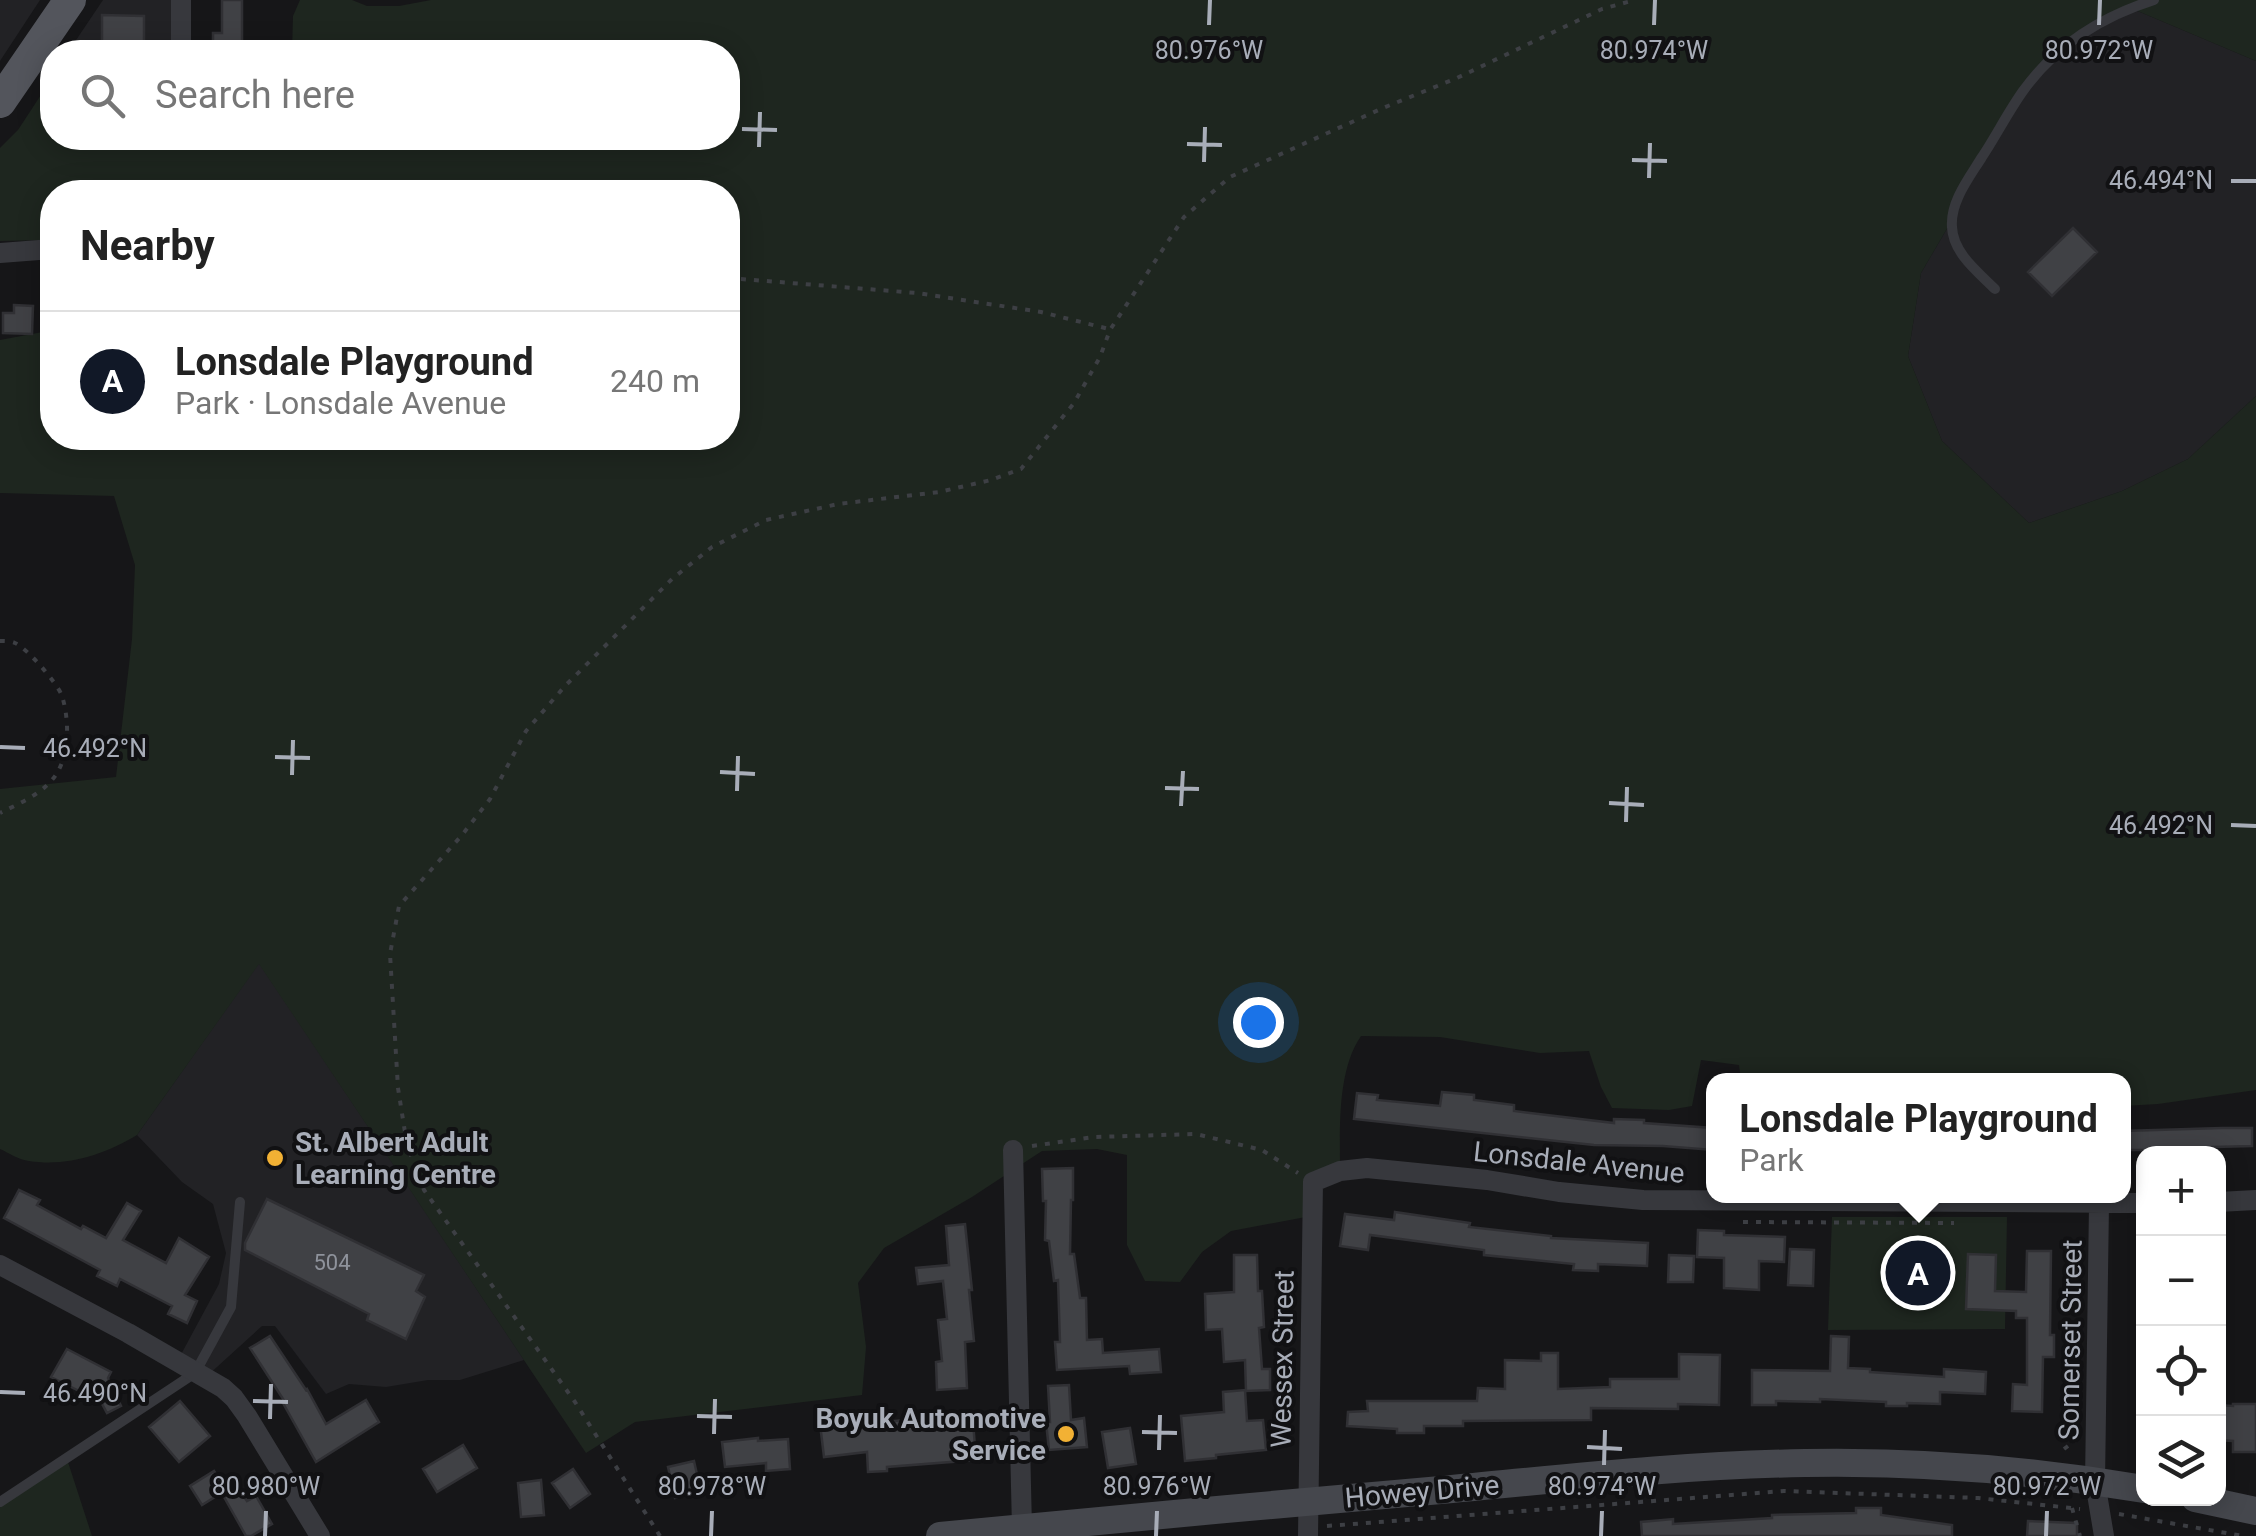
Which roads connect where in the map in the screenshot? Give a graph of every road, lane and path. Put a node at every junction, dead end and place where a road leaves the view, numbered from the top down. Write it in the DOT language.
graph roads {
  1 [pos="70,0"];
  2 [pos="181,0"];
  3 [pos="1635,0"];
  4 [pos="2154,0"];
  5 [pos="42,40"];
  6 [pos="181,40"];
  7 [pos="40,43"];
  8 [pos="2,98"];
  9 [pos="40,251"];
  10 [pos="0,253"];
  11 [pos="740,279"];
  12 [pos="1995,289"];
  13 [pos="1110,330"];
  14 [pos="0,641"];
  15 [pos="0,813"];
  16 [pos="1013,1150"];
  17 [pos="1313,1182"];
  18 [pos="2256,1200"];
  19 [pos="1706,1201"];
  20 [pos="240,1202"];
  21 [pos="2226,1202"];
  22 [pos="1985,1203"];
  23 [pos="2136,1203"];
  24 [pos="2099,1204"];
  25 [pos="0,1265"];
  26 [pos="195,1373"];
  27 [pos="2095,1482"];
  28 [pos="2136,1488"];
  29 [pos="0,1502"];
  30 [pos="2226,1505"];
  31 [pos="2072,1508"];
  32 [pos="2099,1511"];
  33 [pos="2256,1511"];
  34 [pos="1308,1522"];
  35 [pos="1022,1528"];
  36 [pos="320,1536"];
  37 [pos="660,1536"];
  38 [pos="940,1536"];
  39 [pos="2080,1536"];
  40 [pos="2104,1536"];
  41 [pos="2243,1536"];
  1 -- 5 [label="main road"];
  2 -- 6 [label="street"];
  3 -- 13 [label="path"];
  4 -- 12 [label="lane"];
  7 -- 8 [label="main road"];
  9 -- 10 [label="street"];
  11 -- 13 [label="path"];
  13 -- 37 [label="path"];
  14 -- 15 [label="path"];
  16 -- 17 [label="path"];
  16 -- 35 [label="street"];
  17 -- 19 [label="street, Lonsdale Avenue"];
  17 -- 34 [label="street, Wessex Street"];
  18 -- 21 [label="street"];
  20 -- 26 [label="lane"];
  22 -- 24 [label="street, Lonsdale Avenue"];
  23 -- 24 [label="street, Lonsdale Avenue"];
  24 -- 27 [label="street, Somerset Street"];
  25 -- 26 [label="street"];
  26 -- 29 [label="lane"];
  26 -- 36 [label="street"];
  27 -- 28 [label="main road, Howey Drive"];
  27 -- 32 [label="street, Somerset Street"];
  27 -- 34 [label="main road, Howey Drive"];
  30 -- 33 [label="main road"];
  31 -- 32 [label="path"];
  31 -- 34 [label="path"];
  31 -- 39 [label="path"];
  32 -- 40 [label="street, Somerset Street"];
  32 -- 41 [label="path"];
  34 -- 35 [label="main road, Howey Drive"];
  35 -- 38 [label="main road, Howey Drive"];
}
